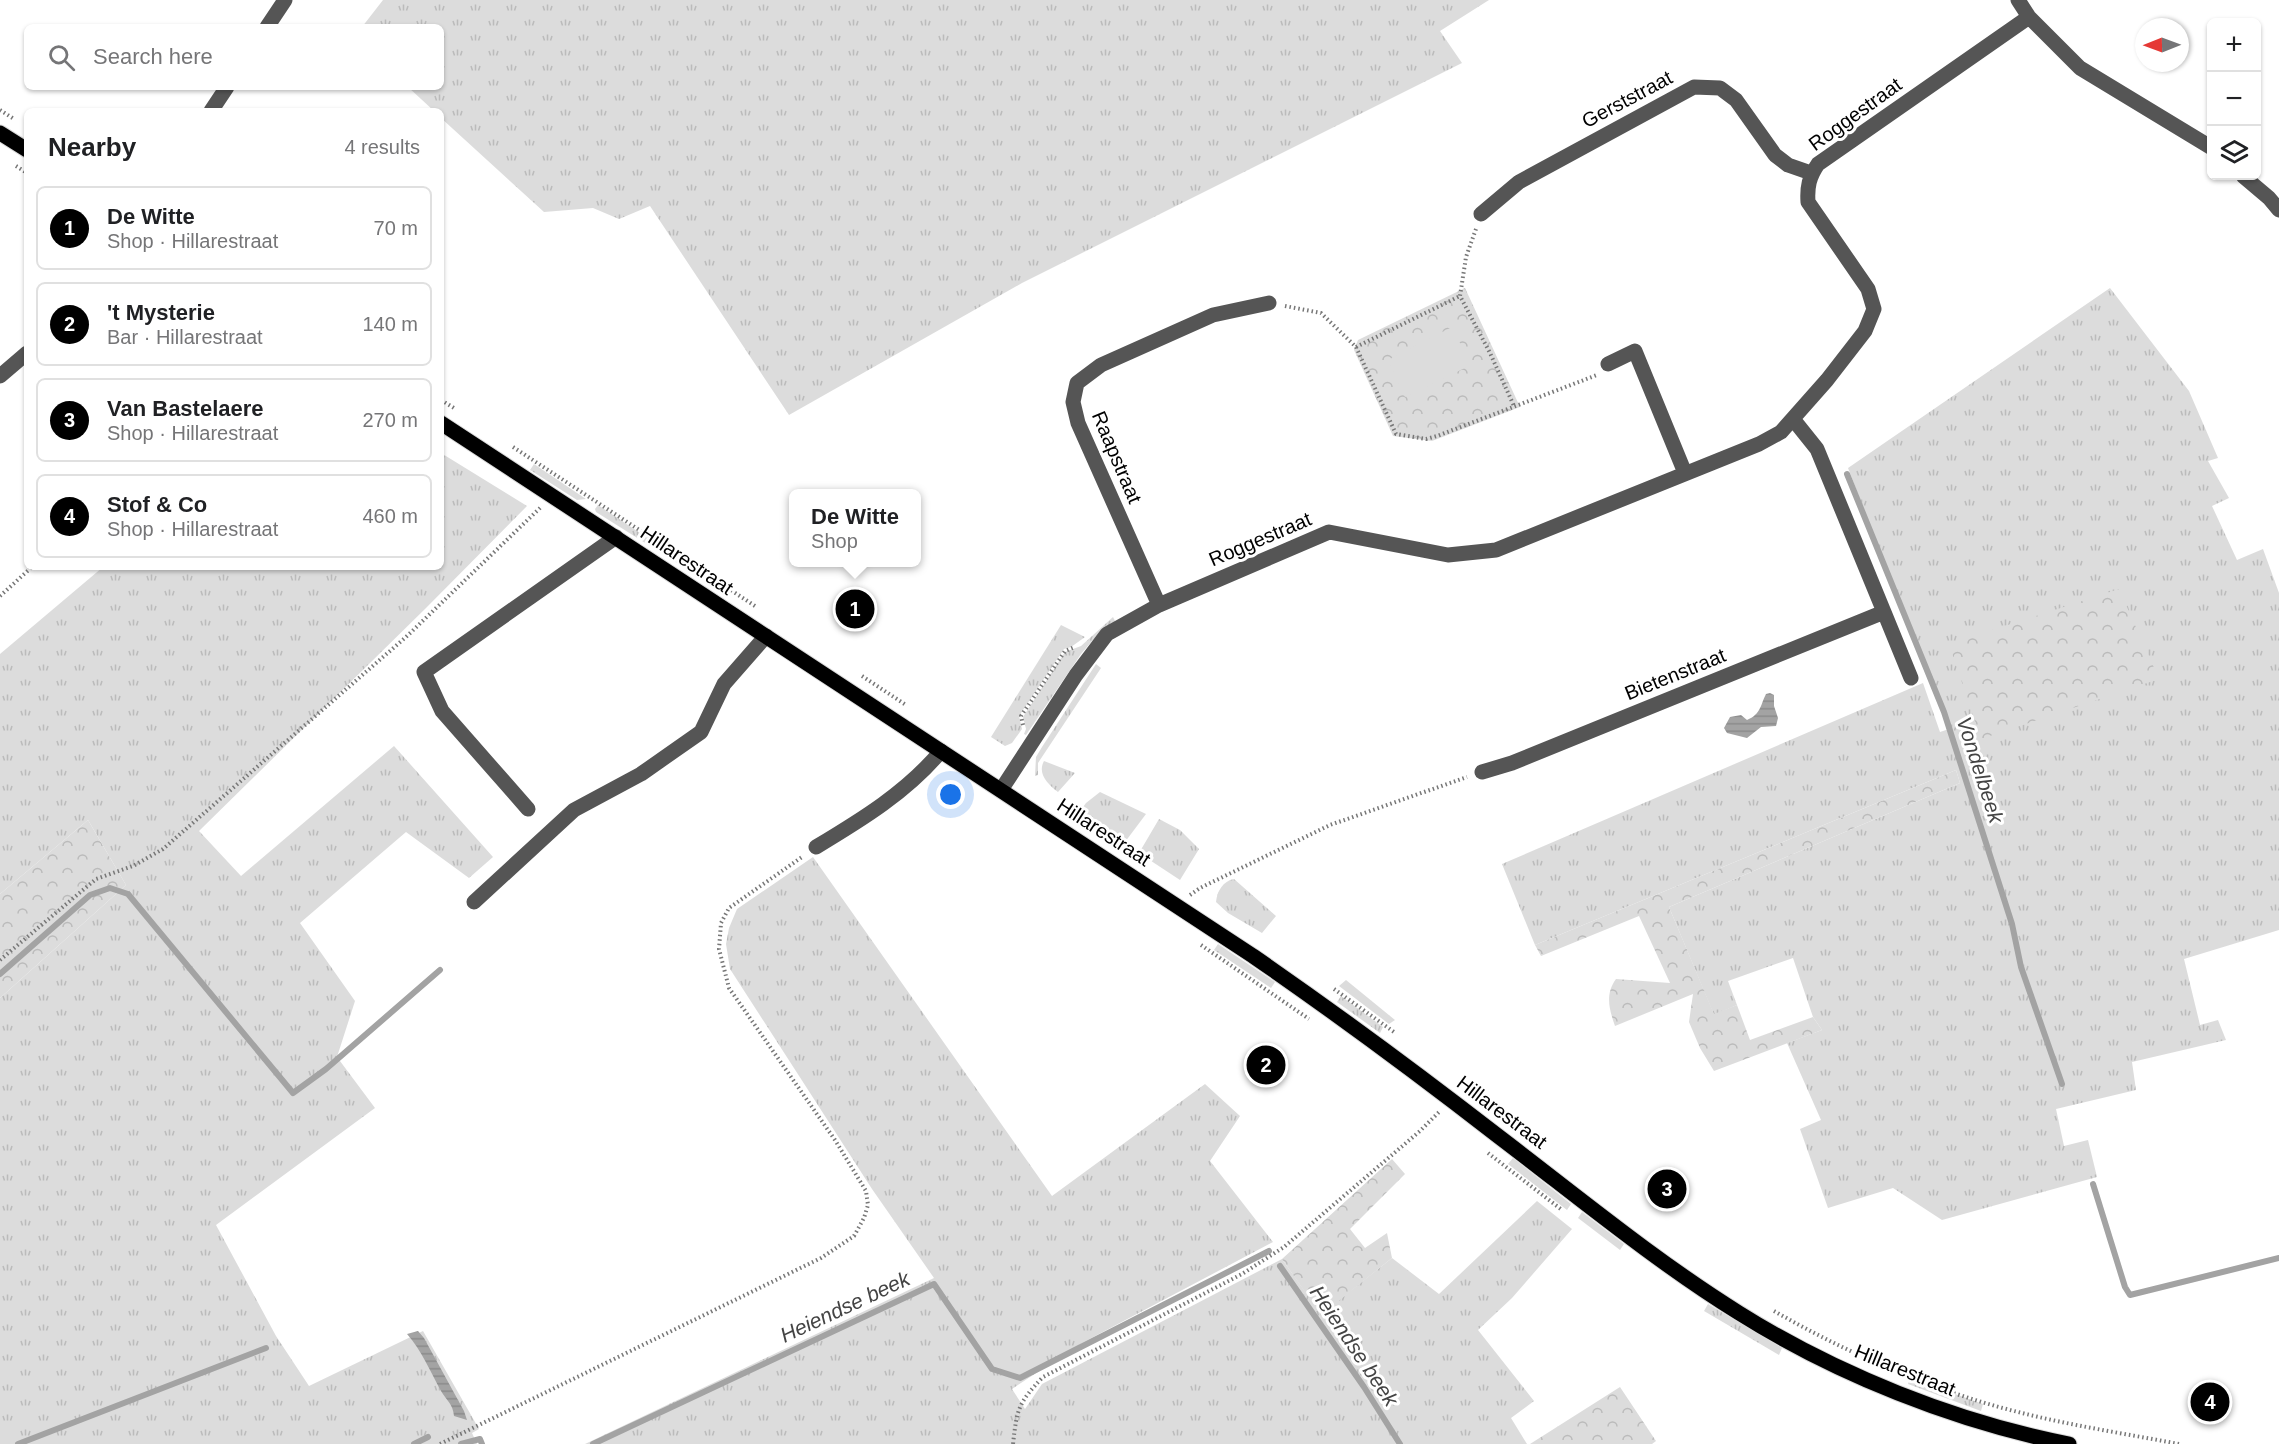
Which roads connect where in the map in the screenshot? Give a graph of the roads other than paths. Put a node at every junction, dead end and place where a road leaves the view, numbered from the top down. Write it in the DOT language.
graph roads {
  1 [pos="285,0"];
  2 [pos="2019,0"];
  3 [pos="2029,16"];
  4 [pos="269,24"];
  5 [pos="225,90"];
  6 [pos="213,108"];
  7 [pos="0,133"];
  8 [pos="2207,146"];
  9 [pos="24,148"];
  10 [pos="1811,173"];
  11 [pos="2248,180"];
  12 [pos="2279,210"];
  13 [pos="1482,214"];
  14 [pos="1269,303"];
  15 [pos="24,356"];
  16 [pos="1608,364"];
  17 [pos="0,376"];
  18 [pos="1793,419"];
  19 [pos="444,425"];
  20 [pos="1685,473"];
  21 [pos="616,537"];
  22 [pos="1159,605"];
  23 [pos="1884,612"];
  24 [pos="766,636"];
  25 [pos="1911,678"];
  26 [pos="941,751"];
  27 [pos="1482,772"];
  28 [pos="1002,790"];
  29 [pos="528,809"];
  30 [pos="816,847"];
  31 [pos="474,902"];
  32 [pos="2068,1444"];
  1 -- 4 [label="street"];
  2 -- 3 [label="street"];
  3 -- 8 [label="street"];
  3 -- 10 [label="street, Roggestraat"];
  5 -- 6 [label="street"];
  7 -- 9 [label="main road"];
  10 -- 13 [label="street, Gerststraat"];
  10 -- 18 [label="street, Roggestraat"];
  11 -- 12 [label="street"];
  14 -- 22 [label="street, Raapstraat"];
  15 -- 17 [label="street"];
  16 -- 20 [label="street"];
  18 -- 20 [label="street, Roggestraat"];
  18 -- 23 [label="street"];
  19 -- 21 [label="main road, Hillarestraat"];
  20 -- 22 [label="street, Roggestraat"];
  21 -- 24 [label="main road, Hillarestraat"];
  21 -- 29 [label="street"];
  22 -- 28 [label="street, Roggestraat"];
  23 -- 25 [label="street"];
  23 -- 27 [label="street, Bietenstraat"];
  24 -- 26 [label="main road, Hillarestraat"];
  24 -- 31 [label="street"];
  26 -- 28 [label="main road, Hillarestraat"];
  26 -- 30 [label="street"];
  28 -- 32 [label="main road, Hillarestraat"];
}
